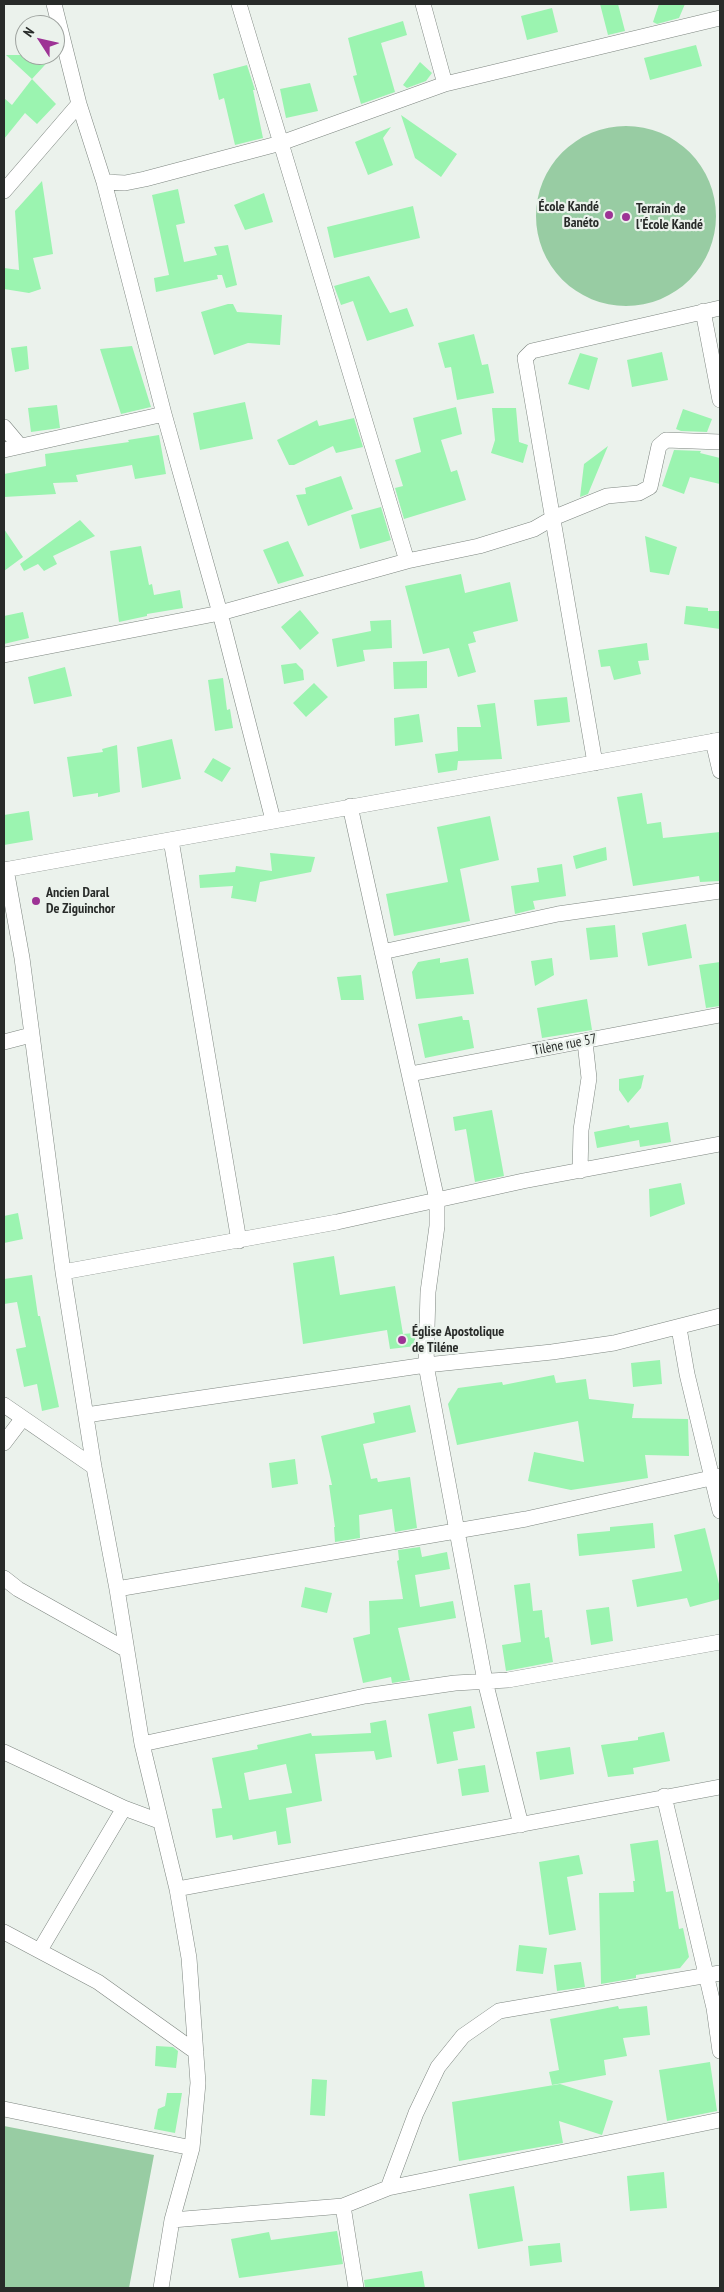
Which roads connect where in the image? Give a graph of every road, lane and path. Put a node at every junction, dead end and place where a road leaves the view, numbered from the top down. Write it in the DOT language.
graph roads {
  1 [pos="54,4"];
  2 [pos="238,4"];
  3 [pos="423,4"];
  4 [pos="720,18"];
  5 [pos="445,84"];
  6 [pos="79,104"];
  7 [pos="281,143"];
  8 [pos="104,182"];
  9 [pos="4,191"];
  10 [pos="720,308"];
  11 [pos="703,311"];
  12 [pos="720,400"];
  13 [pos="164,414"];
  14 [pos="4,427"];
  15 [pos="720,442"];
  16 [pos="20,446"];
  17 [pos="4,450"];
  18 [pos="553,518"];
  19 [pos="406,561"];
  20 [pos="220,612"];
  21 [pos="4,655"];
  22 [pos="717,740"];
  23 [pos="595,763"];
  24 [pos="720,771"];
  25 [pos="350,806"];
  26 [pos="273,820"];
  27 [pos="171,840"];
  28 [pos="5,870"];
  29 [pos="720,891"];
  30 [pos="382,952"];
  31 [pos="720,1015"];
  32 [pos="31,1035"];
  33 [pos="4,1042"];
  34 [pos="585,1042"];
  35 [pos="410,1074"];
  36 [pos="720,1144"];
  37 [pos="580,1171"];
  38 [pos="437,1200"];
  39 [pos="239,1241"];
  40 [pos="63,1272"];
  41 [pos="720,1316"];
  42 [pos="679,1328"];
  43 [pos="426,1365"];
  44 [pos="4,1405"];
  45 [pos="86,1415"];
  46 [pos="23,1418"];
  47 [pos="4,1443"];
  48 [pos="94,1467"];
  49 [pos="717,1477"];
  50 [pos="720,1511"];
  51 [pos="458,1530"];
  52 [pos="4,1578"];
  53 [pos="117,1589"];
  54 [pos="720,1642"];
  55 [pos="125,1649"];
  56 [pos="485,1681"];
  57 [pos="142,1744"];
  58 [pos="4,1752"];
  59 [pos="720,1787"];
  60 [pos="664,1796"];
  61 [pos="124,1808"];
  62 [pos="159,1821"];
  63 [pos="521,1825"];
  64 [pos="177,1889"];
  65 [pos="4,1932"];
  66 [pos="40,1950"];
  67 [pos="713,1974"];
  68 [pos="720,2051"];
  69 [pos="196,2052"];
  70 [pos="4,2109"];
  71 [pos="720,2120"];
  72 [pos="192,2148"];
  73 [pos="388,2188"];
  74 [pos="343,2206"];
  75 [pos="172,2220"];
  76 [pos="161,2288"];
  77 [pos="356,2288"];
  1 -- 6 [label="street"];
  2 -- 7 [label="street"];
  3 -- 5 [label="street"];
  4 -- 5 [label="street"];
  5 -- 7 [label="street"];
  6 -- 8 [label="street"];
  6 -- 9 [label="street"];
  7 -- 8 [label="street"];
  7 -- 19 [label="street"];
  8 -- 13 [label="street"];
  10 -- 11 [label="street"];
  11 -- 12 [label="street"];
  11 -- 18 [label="street"];
  13 -- 16 [label="street"];
  13 -- 20 [label="street"];
  14 -- 16 [label="street"];
  15 -- 18 [label="street"];
  16 -- 17 [label="street"];
  18 -- 19 [label="street"];
  18 -- 23 [label="street"];
  19 -- 20 [label="street"];
  20 -- 21 [label="street"];
  20 -- 26 [label="street"];
  22 -- 23 [label="street"];
  22 -- 24 [label="street"];
  23 -- 25 [label="street"];
  25 -- 26 [label="street"];
  25 -- 30 [label="street"];
  26 -- 27 [label="street"];
  27 -- 28 [label="street"];
  27 -- 39 [label="street"];
  28 -- 32 [label="street"];
  29 -- 30 [label="street"];
  30 -- 35 [label="street"];
  31 -- 34 [label="street, Tilène rue 57"];
  32 -- 33 [label="street"];
  32 -- 40 [label="street"];
  34 -- 35 [label="street, Tilène rue 57"];
  34 -- 37 [label="street"];
  35 -- 38 [label="street"];
  36 -- 37 [label="street"];
  37 -- 38 [label="street"];
  38 -- 39 [label="street"];
  38 -- 43 [label="street"];
  39 -- 40 [label="street"];
  40 -- 45 [label="street"];
  41 -- 42 [label="street"];
  42 -- 43 [label="street"];
  42 -- 49 [label="street"];
  43 -- 45 [label="street"];
  43 -- 51 [label="street"];
  44 -- 46 [label="street"];
  45 -- 48 [label="street"];
  46 -- 47 [label="street"];
  46 -- 48 [label="street"];
  48 -- 53 [label="street"];
  49 -- 50 [label="street"];
  49 -- 51 [label="street"];
  51 -- 53 [label="street"];
  51 -- 56 [label="street"];
  52 -- 55 [label="street"];
  53 -- 55 [label="street"];
  54 -- 56 [label="street"];
  55 -- 57 [label="street"];
  56 -- 57 [label="street"];
  56 -- 63 [label="street"];
  57 -- 62 [label="street"];
  58 -- 61 [label="street"];
  59 -- 60 [label="street"];
  60 -- 63 [label="street"];
  60 -- 67 [label="street"];
  61 -- 62 [label="street"];
  61 -- 66 [label="street"];
  62 -- 64 [label="street"];
  63 -- 64 [label="street"];
  64 -- 69 [label="street"];
  65 -- 66 [label="street"];
  66 -- 69 [label="street"];
  67 -- 68 [label="street"];
  67 -- 73 [label="street"];
  69 -- 72 [label="street"];
  70 -- 72 [label="street"];
  71 -- 73 [label="street"];
  72 -- 75 [label="street"];
  73 -- 74 [label="street"];
  74 -- 75 [label="street"];
  74 -- 77 [label="street"];
  75 -- 76 [label="street"];
}
